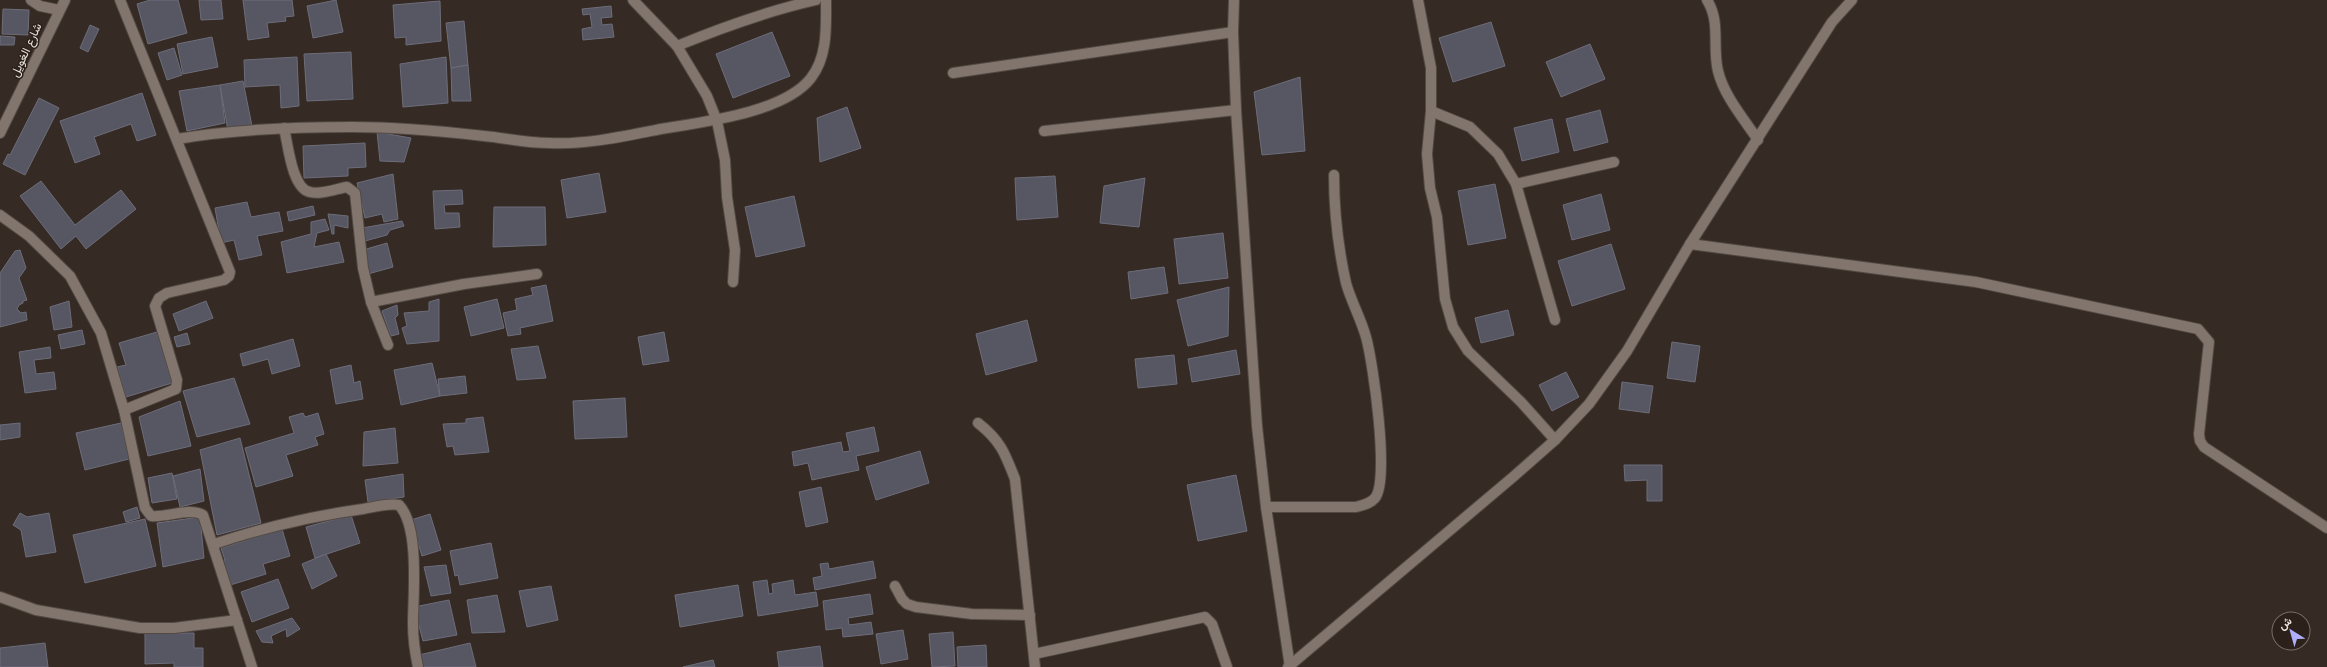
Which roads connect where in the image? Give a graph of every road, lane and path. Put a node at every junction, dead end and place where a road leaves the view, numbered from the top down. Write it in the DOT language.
graph roads {
  1 [pos="31,0"];
  2 [pos="65,0"];
  3 [pos="120,0"];
  4 [pos="633,0"];
  5 [pos="816,0"];
  6 [pos="826,0"];
  7 [pos="1234,0"];
  8 [pos="1418,0"];
  9 [pos="1707,0"];
  10 [pos="1852,0"];
  11 [pos="59,10"];
  12 [pos="1233,32"];
  13 [pos="677,46"];
  14 [pos="953,73"];
  15 [pos="1236,110"];
  16 [pos="1431,111"];
  17 [pos="717,121"];
  18 [pos="284,128"];
  19 [pos="1044,131"];
  20 [pos="0,133"];
  21 [pos="177,139"];
  22 [pos="1758,140"];
  23 [pos="1614,162"];
  24 [pos="1334,175"];
  25 [pos="1516,184"];
  26 [pos="0,215"];
  27 [pos="1690,244"];
  28 [pos="537,274"];
  29 [pos="733,282"];
  30 [pos="371,302"];
  31 [pos="1555,320"];
  32 [pos="388,345"];
  33 [pos="124,410"];
  34 [pos="978,423"];
  35 [pos="1555,440"];
  36 [pos="1266,507"];
  37 [pos="2327,528"];
  38 [pos="214,544"];
  39 [pos="895,586"];
  40 [pos="0,597"];
  41 [pos="1030,615"];
  42 [pos="238,620"];
  43 [pos="1034,654"];
  44 [pos="1289,666"];
  45 [pos="252,667"];
  46 [pos="418,667"];
  47 [pos="1035,667"];
  48 [pos="1227,667"];
  1 -- 11 [label="street"];
  2 -- 11 [label="street, شارع الغويل"];
  3 -- 21 [label="street"];
  4 -- 13 [label="street"];
  5 -- 13 [label="street"];
  6 -- 17 [label="street"];
  7 -- 12 [label="street"];
  8 -- 16 [label="street"];
  9 -- 22 [label="street"];
  10 -- 22 [label="street"];
  11 -- 20 [label="street, شارع الغويل"];
  12 -- 14 [label="street"];
  12 -- 15 [label="street"];
  13 -- 17 [label="street"];
  15 -- 19 [label="street"];
  15 -- 36 [label="street"];
  16 -- 25 [label="street"];
  16 -- 35 [label="street"];
  17 -- 18 [label="street"];
  17 -- 29 [label="street"];
  18 -- 21 [label="street"];
  18 -- 30 [label="street"];
  21 -- 33 [label="street"];
  22 -- 27 [label="street"];
  23 -- 25 [label="street"];
  24 -- 36 [label="street"];
  25 -- 31 [label="street"];
  26 -- 33 [label="street"];
  27 -- 35 [label="street"];
  27 -- 37 [label="street"];
  28 -- 30 [label="street"];
  30 -- 32 [label="street"];
  33 -- 38 [label="street"];
  34 -- 41 [label="street"];
  35 -- 44 [label="street"];
  36 -- 44 [label="street"];
  38 -- 42 [label="street"];
  38 -- 46 [label="street"];
  39 -- 41 [label="street"];
  40 -- 42 [label="street"];
  41 -- 43 [label="street"];
  42 -- 45 [label="street"];
  43 -- 47 [label="street"];
  43 -- 48 [label="street"];
}
